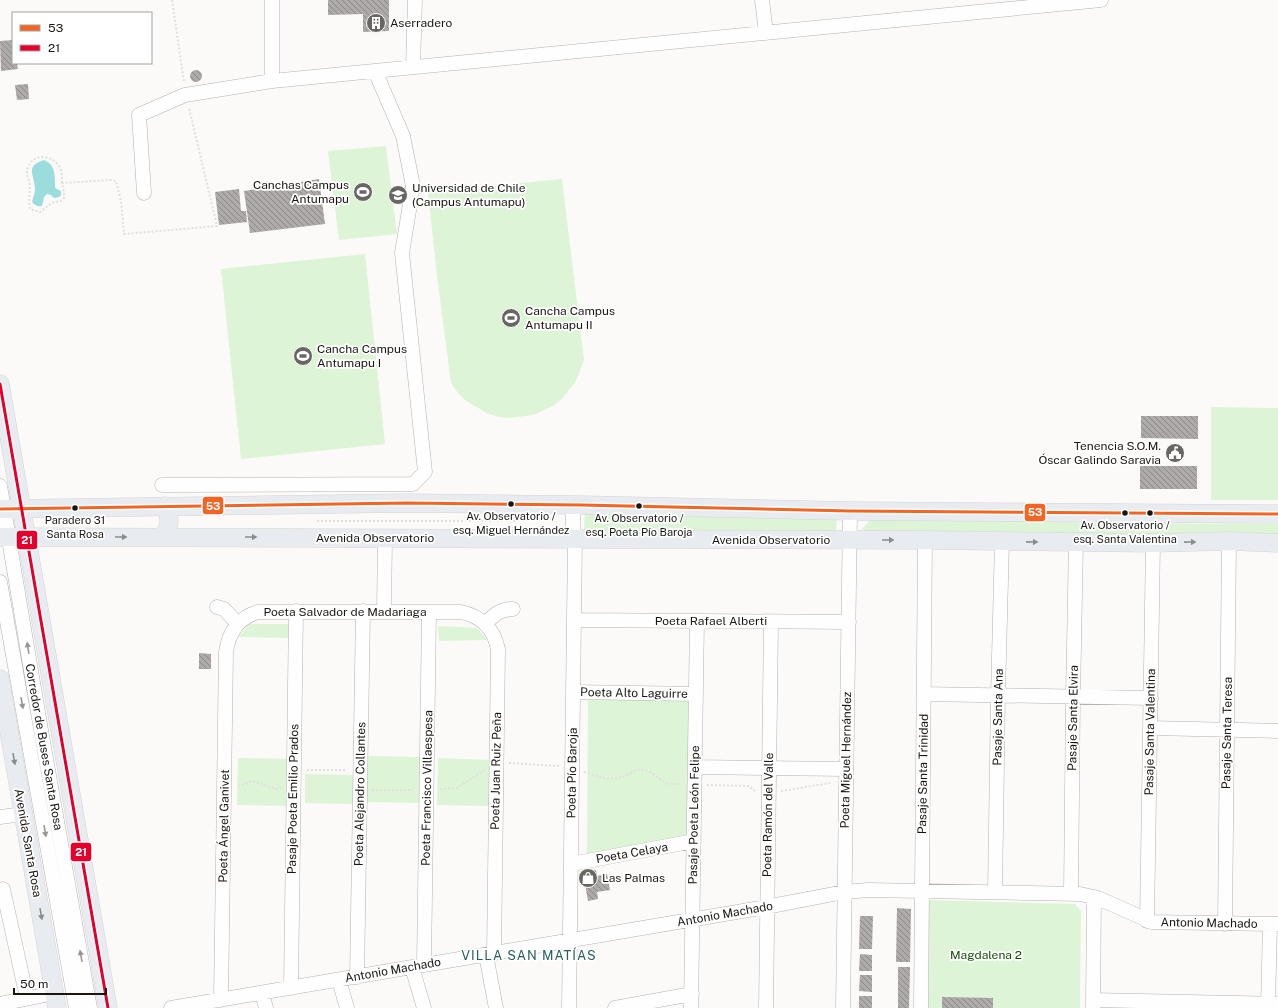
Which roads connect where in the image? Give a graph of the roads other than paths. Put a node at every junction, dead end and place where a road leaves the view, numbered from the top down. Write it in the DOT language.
graph roads {
  1 [pos="272,0"];
  2 [pos="415,0"];
  3 [pos="762,0"];
  4 [pos="1101,0"];
  5 [pos="766,33"];
  6 [pos="412,67"];
  7 [pos="375,71"];
  8 [pos="272,81"];
  9 [pos="144,193"];
  10 [pos="0,384"];
  11 [pos="162,484"];
  12 [pos="0,486"];
  13 [pos="577,505"];
  14 [pos="165,506"];
  15 [pos="8,509"];
  16 [pos="850,511"];
  17 [pos="1278,514"];
  18 [pos="12,537"];
  19 [pos="163,537"];
  20 [pos="385,538"];
  21 [pos="575,538"];
  22 [pos="849,540"];
  23 [pos="925,540"];
  24 [pos="1002,541"];
  25 [pos="1229,541"];
  26 [pos="1076,542"];
  27 [pos="1153,543"];
  28 [pos="1278,543"];
  29 [pos="0,582"];
  30 [pos="217,606"];
  31 [pos="512,608"];
  32 [pos="296,611"];
  33 [pos="363,611"];
  34 [pos="384,611"];
  35 [pos="429,612"];
  36 [pos="574,620"];
  37 [pos="697,621"];
  38 [pos="771,622"];
  39 [pos="848,622"];
  40 [pos="237,623"];
  41 [pos="486,624"];
  42 [pos="0,679"];
  43 [pos="573,692"];
  44 [pos="696,694"];
  45 [pos="924,694"];
  46 [pos="998,695"];
  47 [pos="1072,696"];
  48 [pos="1151,698"];
  49 [pos="1150,728"];
  50 [pos="1227,730"];
  51 [pos="1278,731"];
  52 [pos="695,767"];
  53 [pos="769,768"];
  54 [pos="846,775"];
  55 [pos="23,814"];
  56 [pos="0,817"];
  57 [pos="694,841"];
  58 [pos="571,864"];
  59 [pos="3,889"];
  60 [pos="922,891"];
  61 [pos="844,892"];
  62 [pos="995,892"];
  63 [pos="1071,893"];
  64 [pos="1094,897"];
  65 [pos="766,907"];
  66 [pos="693,920"];
  67 [pos="1147,921"];
  68 [pos="1225,924"];
  69 [pos="1274,924"];
  70 [pos="570,940"];
  71 [pos="490,954"];
  72 [pos="418,966"];
  73 [pos="357,977"];
  74 [pos="339,980"];
  75 [pos="291,988"];
  76 [pos="262,993"];
  77 [pos="27,998"];
  78 [pos="221,1000"];
  79 [pos="56,1001"];
  80 [pos="692,1001"];
  81 [pos="0,1004"];
  82 [pos="1093,1004"];
  83 [pos="1272,1005"];
  84 [pos="76,1008"];
  85 [pos="90,1008"];
  86 [pos="108,1008"];
  87 [pos="171,1008"];
  88 [pos="266,1008"];
  89 [pos="347,1008"];
  90 [pos="424,1008"];
  91 [pos="496,1008"];
  92 [pos="569,1008"];
  93 [pos="615,1008"];
  94 [pos="766,1008"];
  95 [pos="842,1008"];
  96 [pos="921,1008"];
  1 -- 8 [label="street"];
  2 -- 6 [label="street"];
  3 -- 5 [label="street"];
  4 -- 5 [label="street"];
  5 -- 6 [label="street"];
  6 -- 7 [label="street"];
  7 -- 8 [label="street"];
  7 -- 11 [label="street"];
  8 -- 9 [label="street"];
  10 -- 15 [label="main road"];
  12 -- 15 [label="street"];
  13 -- 14 [label="main road"];
  13 -- 16 [label="main road"];
  13 -- 21 [label="street, Poeta Pío Baroja"];
  14 -- 15 [label="main road"];
  14 -- 19 [label="main road"];
  15 -- 18 [label="main road"];
  16 -- 17 [label="main road"];
  16 -- 22 [label="street, Poeta Miguel Hernández"];
  18 -- 19 [label="main road, Avenida Observatorio, one-way"];
  85 -- 18 [label="street, Corredor de Buses Santa Rosa, one-way"];
  18 -- 86 [label="main road"];
  19 -- 20 [label="main road, Avenida Observatorio, one-way"];
  20 -- 21 [label="main road, Avenida Observatorio"];
  20 -- 34 [label="street"];
  21 -- 22 [label="main road, Avenida Observatorio"];
  21 -- 36 [label="street, Poeta Pío Baroja"];
  22 -- 23 [label="main road, Avenida Observatorio, one-way"];
  22 -- 39 [label="street, Poeta Miguel Hernández"];
  23 -- 24 [label="main road, Avenida Observatorio"];
  23 -- 45 [label="street, Pasaje Santa Trinidad"];
  24 -- 26 [label="main road, Avenida Observatorio, one-way"];
  24 -- 46 [label="street, Pasaje Santa Ana"];
  27 -- 25 [label="main road, Avenida Observatorio, one-way"];
  25 -- 28 [label="main road, Avenida Observatorio"];
  25 -- 50 [label="street, Pasaje Santa Teresa"];
  26 -- 27 [label="main road, Avenida Observatorio"];
  26 -- 47 [label="street, Pasaje Santa Elvira"];
  27 -- 48 [label="street, Pasaje Santa Valentina"];
  29 -- 84 [label="street, Corredor de Buses Santa Rosa, one-way"];
  30 -- 40 [label="street"];
  31 -- 41 [label="street"];
  32 -- 33 [label="street, Poeta Salvador de Madariaga"];
  32 -- 40 [label="street, Poeta Salvador de Madariaga"];
  32 -- 75 [label="street, Pasaje Poeta Emilio Prados"];
  33 -- 34 [label="street, Poeta Salvador de Madariaga"];
  33 -- 73 [label="street, Poeta Alejandro Collantes"];
  34 -- 35 [label="street, Poeta Salvador de Madariaga"];
  35 -- 41 [label="street, Poeta Salvador de Madariaga"];
  35 -- 72 [label="street, Poeta Francisco Villaespesa"];
  36 -- 37 [label="street, Poeta Rafael Alberti"];
  36 -- 43 [label="street, Poeta Pío Baroja"];
  37 -- 38 [label="street, Poeta Rafael Alberti"];
  37 -- 44 [label="street, Pasaje Poeta León Felipe"];
  38 -- 39 [label="street, Poeta Rafael Alberti"];
  38 -- 53 [label="street, Poeta Ramón del Valle"];
  39 -- 54 [label="street, Poeta Miguel Hernández"];
  40 -- 78 [label="street, Poeta Ángel Ganivet"];
  41 -- 71 [label="street, Poeta Juan Ruiz Peña"];
  42 -- 55 [label="main road, Avenida Santa Rosa, one-way"];
  43 -- 44 [label="street, Poeta Alto Laguirre"];
  43 -- 58 [label="street, Poeta Pío Baroja"];
  44 -- 52 [label="street, Pasaje Poeta León Felipe"];
  45 -- 46 [label="street"];
  45 -- 60 [label="street, Pasaje Santa Trinidad"];
  46 -- 47 [label="street"];
  46 -- 62 [label="street, Pasaje Santa Ana"];
  47 -- 48 [label="street"];
  47 -- 63 [label="street, Pasaje Santa Elvira"];
  48 -- 49 [label="street, Pasaje Santa Valentina"];
  49 -- 50 [label="street"];
  49 -- 67 [label="street, Pasaje Santa Valentina"];
  50 -- 51 [label="street"];
  50 -- 68 [label="street, Pasaje Santa Teresa"];
  52 -- 53 [label="street"];
  52 -- 57 [label="street, Pasaje Poeta León Felipe"];
  53 -- 54 [label="street"];
  53 -- 65 [label="street, Poeta Ramón del Valle"];
  54 -- 61 [label="street, Poeta Miguel Hernández"];
  55 -- 56 [label="street"];
  55 -- 79 [label="main road, Avenida Santa Rosa, one-way"];
  57 -- 58 [label="street, Poeta Celaya"];
  57 -- 66 [label="street, Pasaje Poeta León Felipe"];
  58 -- 70 [label="street, Poeta Pío Baroja"];
  59 -- 77 [label="street"];
  60 -- 61 [label="street, Antonio Machado"];
  60 -- 62 [label="street, Antonio Machado"];
  60 -- 96 [label="street, Pasaje Santa Trinidad"];
  61 -- 65 [label="street, Antonio Machado"];
  61 -- 95 [label="street, Poeta Miguel Hernández"];
  62 -- 63 [label="street, Antonio Machado"];
  63 -- 64 [label="street, Antonio Machado"];
  64 -- 67 [label="street, Antonio Machado"];
  64 -- 82 [label="street"];
  65 -- 66 [label="street, Antonio Machado"];
  65 -- 94 [label="street, Poeta Ramón del Valle"];
  66 -- 70 [label="street, Antonio Machado"];
  66 -- 80 [label="street, Pasaje Poeta León Felipe"];
  67 -- 68 [label="street, Antonio Machado"];
  68 -- 69 [label="street, Antonio Machado"];
  69 -- 83 [label="street"];
  70 -- 71 [label="street, Antonio Machado"];
  70 -- 92 [label="street, Poeta Pío Baroja"];
  71 -- 72 [label="street, Antonio Machado"];
  71 -- 91 [label="street, Poeta Juan Ruiz Peña"];
  72 -- 73 [label="street, Antonio Machado"];
  72 -- 90 [label="street, Poeta Francisco Villaespesa"];
  73 -- 74 [label="street, Antonio Machado"];
  74 -- 75 [label="street, Antonio Machado"];
  74 -- 89 [label="street"];
  75 -- 76 [label="street, Antonio Machado"];
  76 -- 78 [label="street, Antonio Machado"];
  76 -- 88 [label="street"];
  77 -- 79 [label="street"];
  77 -- 81 [label="street"];
  78 -- 87 [label="street, Antonio Machado"];
  80 -- 93 [label="street"];
  82 -- 83 [label="street"];
}
